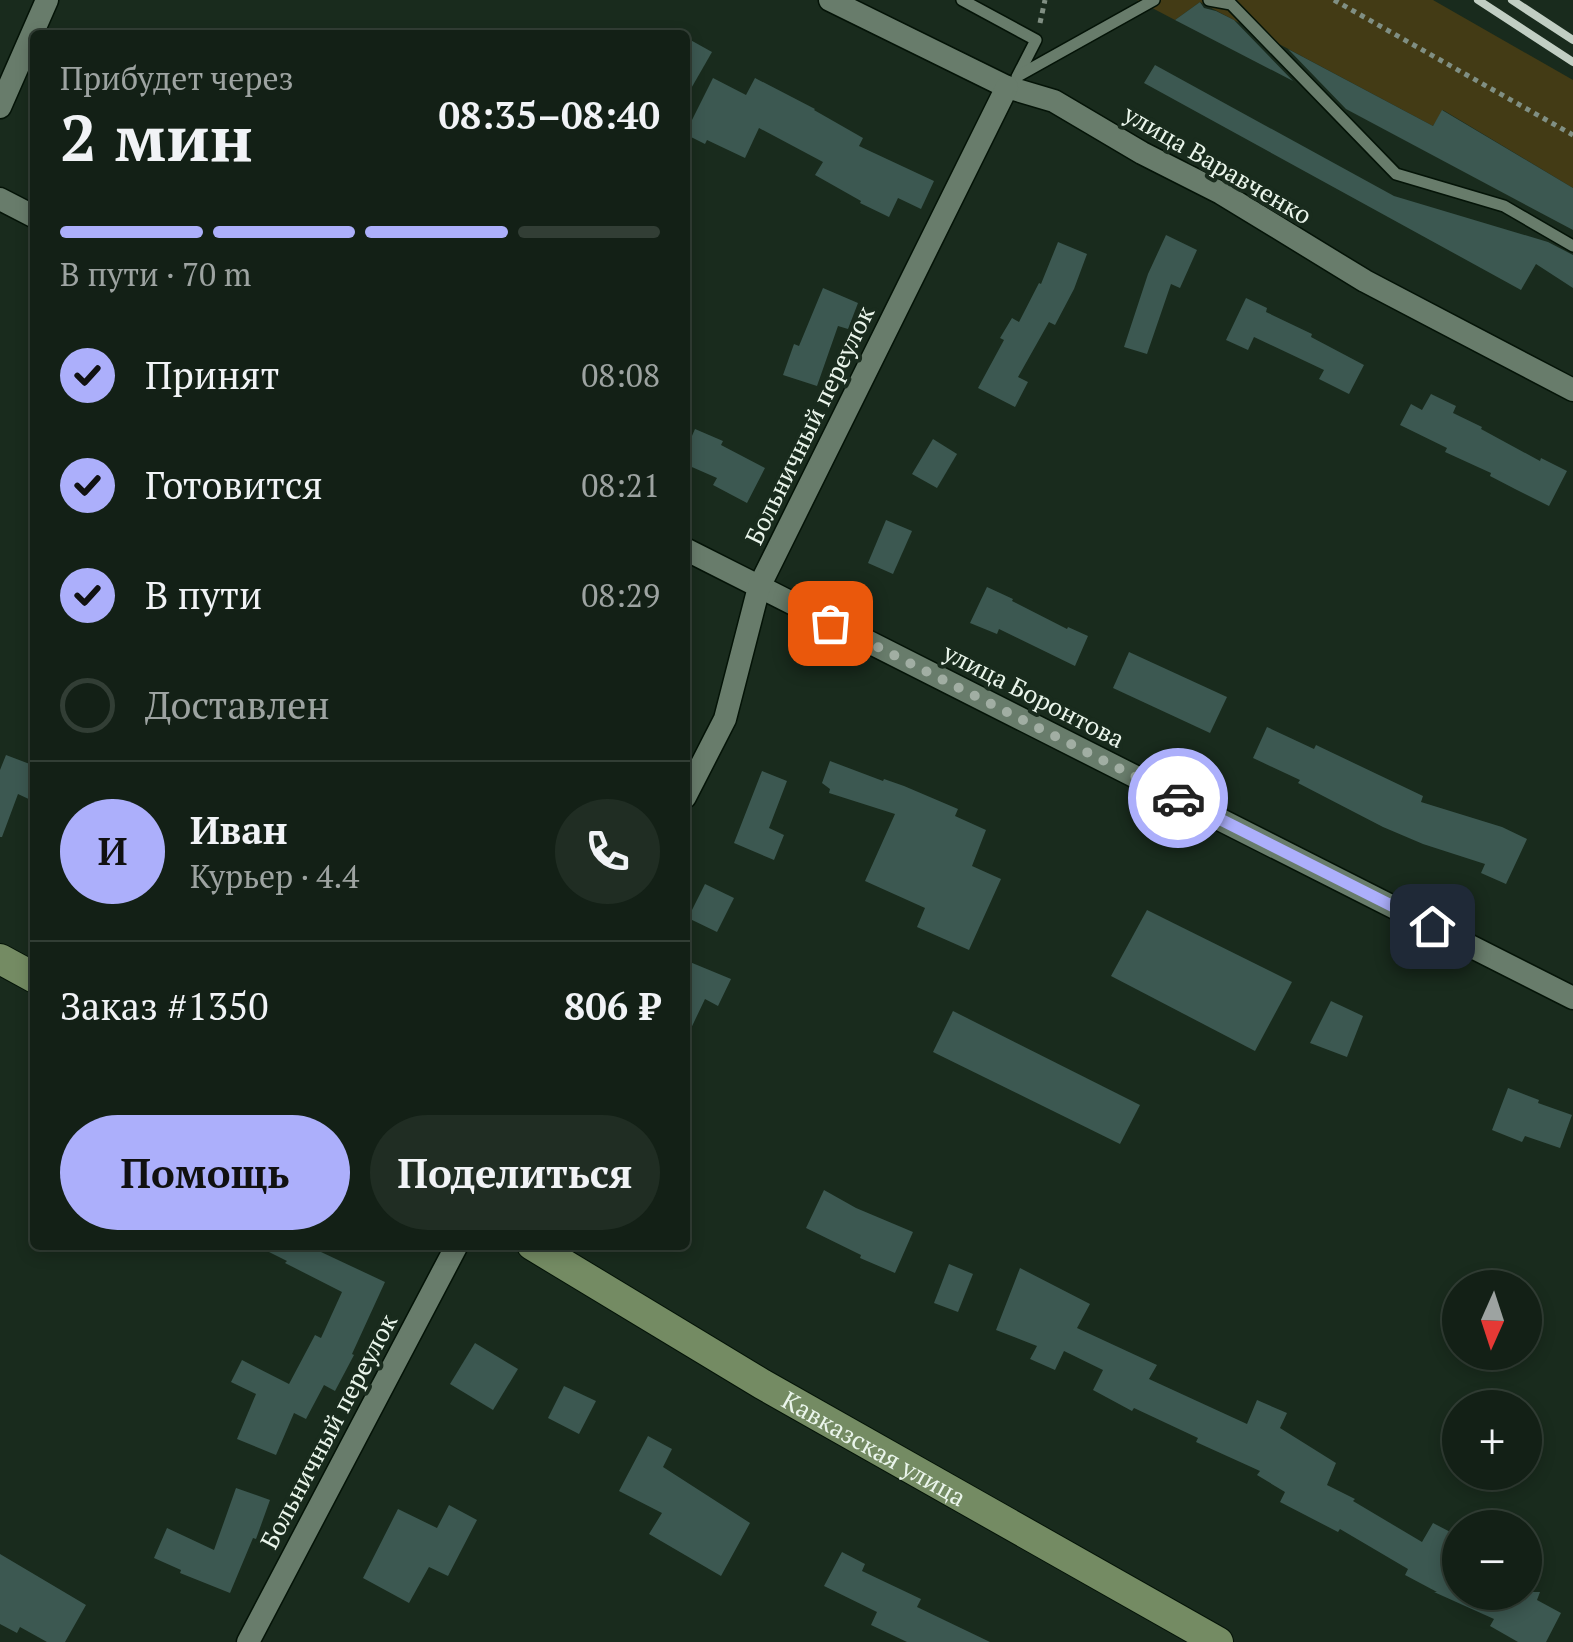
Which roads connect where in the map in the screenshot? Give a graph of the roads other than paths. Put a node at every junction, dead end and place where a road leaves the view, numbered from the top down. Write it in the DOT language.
graph roads {
  1 [pos="47,0"];
  2 [pos="830,0"];
  3 [pos="962,0"];
  4 [pos="1154,0"];
  5 [pos="1209,0"];
  6 [pos="34,30"];
  7 [pos="30,39"];
  8 [pos="1013,81"];
  9 [pos="0,108"];
  10 [pos="0,198"];
  11 [pos="30,213"];
  12 [pos="1573,246"];
  13 [pos="1573,390"];
  14 [pos="690,552"];
  15 [pos="759,587"];
  16 [pos="690,787"];
  17 [pos="0,959"];
  18 [pos="30,975"];
  19 [pos="1573,998"];
  20 [pos="454,1250"];
  21 [pos="540,1250"];
  22 [pos="248,1642"];
  23 [pos="1218,1642"];
  1 -- 6 [label="street"];
  2 -- 8 [label="street, улица Варавченко"];
  3 -- 8 [label="lane"];
  4 -- 8 [label="lane"];
  5 -- 12 [label="lane"];
  7 -- 9 [label="street"];
  8 -- 13 [label="street, улица Варавченко"];
  8 -- 15 [label="street, Больничный переулок"];
  10 -- 11 [label="street"];
  14 -- 15 [label="street, улица Боронтова"];
  15 -- 16 [label="street, Больничный переулок"];
  15 -- 19 [label="street, улица Боронтова"];
  17 -- 18 [label="street"];
  20 -- 22 [label="street, Больничный переулок"];
  21 -- 23 [label="street, Кавказская улица"];
}
